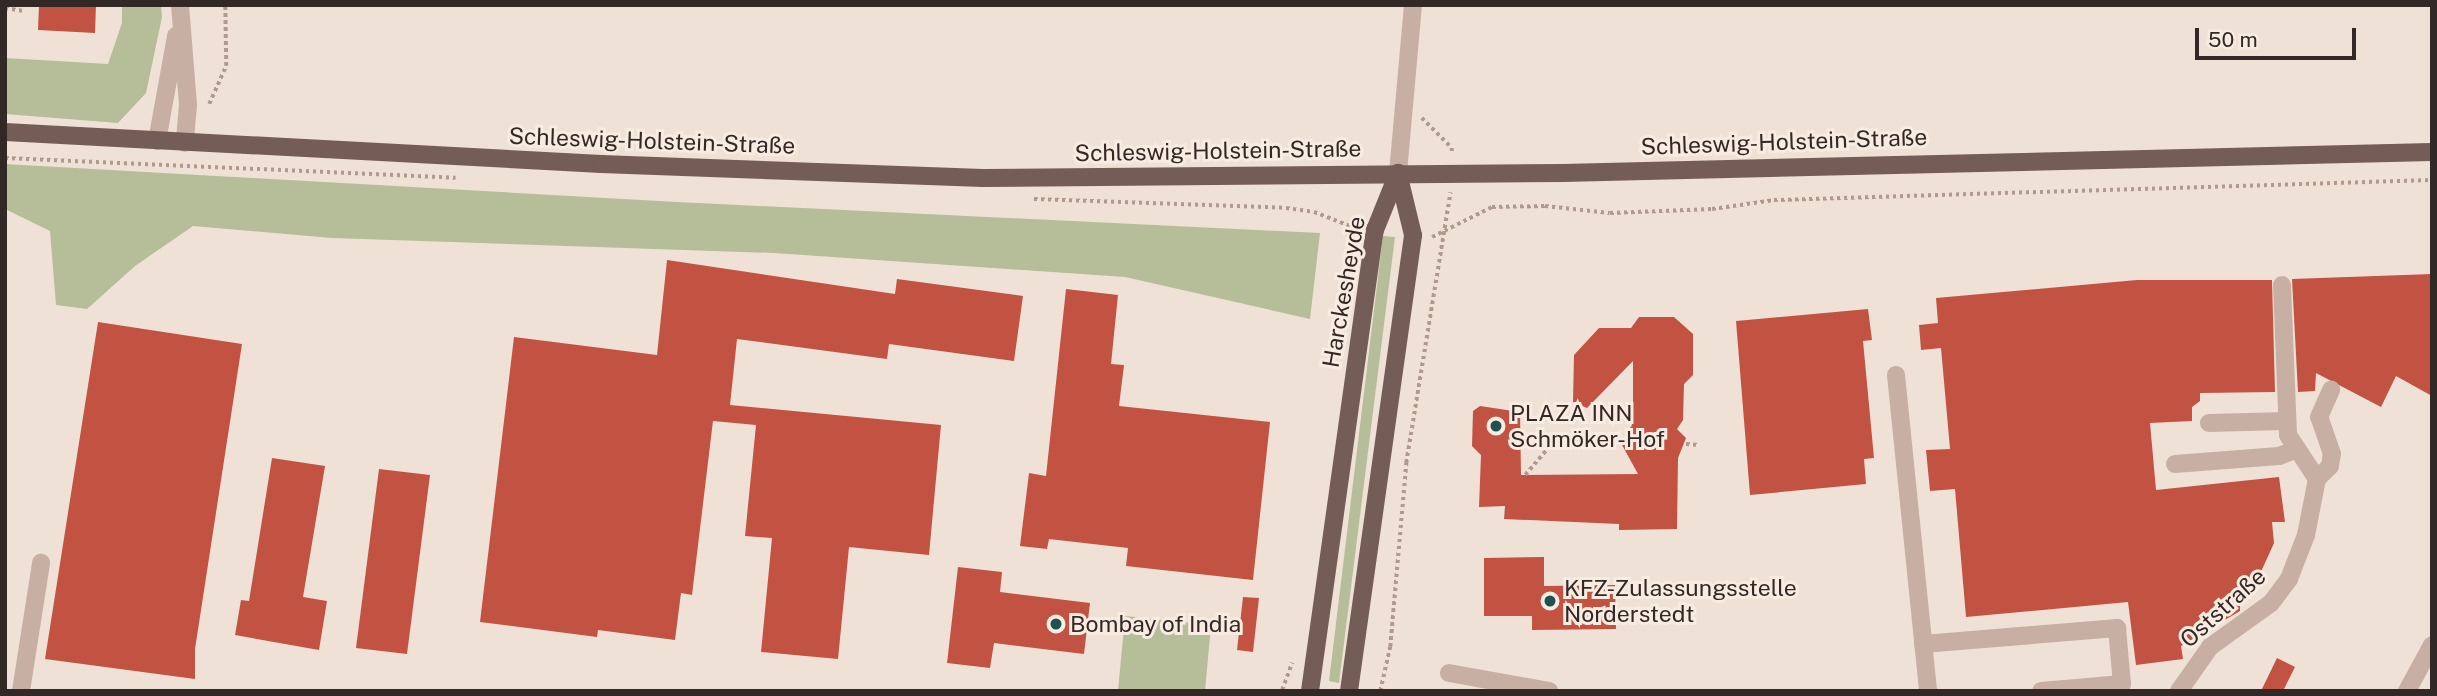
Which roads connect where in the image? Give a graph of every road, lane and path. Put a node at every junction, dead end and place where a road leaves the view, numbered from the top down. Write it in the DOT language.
graph roads {
  1 [pos="225,5"];
  2 [pos="1413,5"];
  3 [pos="5,8"];
  4 [pos="24,12"];
  5 [pos="179,14"];
  6 [pos="1406,89"];
  7 [pos="208,107"];
  8 [pos="5,132"];
  9 [pos="157,141"];
  10 [pos="185,143"];
  11 [pos="212,144"];
  12 [pos="2432,152"];
  13 [pos="1452,156"];
  14 [pos="212,169"];
  15 [pos="1398,173"];
  16 [pos="2432,180"];
  17 [pos="1449,206"];
  18 [pos="1345,227"];
  19 [pos="1351,228"];
  20 [pos="1446,234"];
  21 [pos="1434,237"];
  22 [pos="2282,285"];
  23 [pos="1896,375"];
  24 [pos="2331,390"];
  25 [pos="2285,421"];
  26 [pos="2208,423"];
  27 [pos="1625,439"];
  28 [pos="1686,444"];
  29 [pos="1699,445"];
  30 [pos="2295,450"];
  31 [pos="2175,464"];
  32 [pos="1525,475"];
  33 [pos="2317,479"];
  34 [pos="41,563"];
  35 [pos="1923,644"];
  36 [pos="2432,645"];
  37 [pos="1449,673"];
  38 [pos="2122,687"];
  39 [pos="21,691"];
  40 [pos="1310,691"];
  41 [pos="1349,691"];
  42 [pos="1380,691"];
  43 [pos="1549,691"];
  44 [pos="1928,691"];
  45 [pos="2041,691"];
  46 [pos="2179,691"];
  47 [pos="2407,691"];
  1 -- 7 [label="path"];
  2 -- 6 [label="street"];
  3 -- 4 [label="path"];
  5 -- 9 [label="street"];
  5 -- 10 [label="street"];
  6 -- 13 [label="path"];
  6 -- 15 [label="street"];
  8 -- 9 [label="main road, Schleswig-Holstein-Straße"];
  9 -- 10 [label="main road, Schleswig-Holstein-Straße"];
  10 -- 11 [label="main road, Schleswig-Holstein-Straße"];
  11 -- 14 [label="path"];
  11 -- 15 [label="main road, Schleswig-Holstein-Straße"];
  12 -- 15 [label="main road, Schleswig-Holstein-Straße"];
  15 -- 40 [label="main road, Harckesheyde"];
  15 -- 41 [label="main road"];
  16 -- 20 [label="path"];
  17 -- 20 [label="path"];
  18 -- 19 [label="path"];
  20 -- 21 [label="path"];
  20 -- 42 [label="path"];
  22 -- 25 [label="street"];
  23 -- 35 [label="street"];
  24 -- 33 [label="street, Oststraße"];
  25 -- 26 [label="street"];
  25 -- 30 [label="street"];
  27 -- 32 [label="path"];
  28 -- 29 [label="path"];
  30 -- 31 [label="street"];
  30 -- 33 [label="street"];
  33 -- 46 [label="street, Oststraße"];
  34 -- 39 [label="street"];
  35 -- 38 [label="street"];
  35 -- 44 [label="street"];
  36 -- 47 [label="street"];
  37 -- 43 [label="street"];
  38 -- 45 [label="street"];
}
